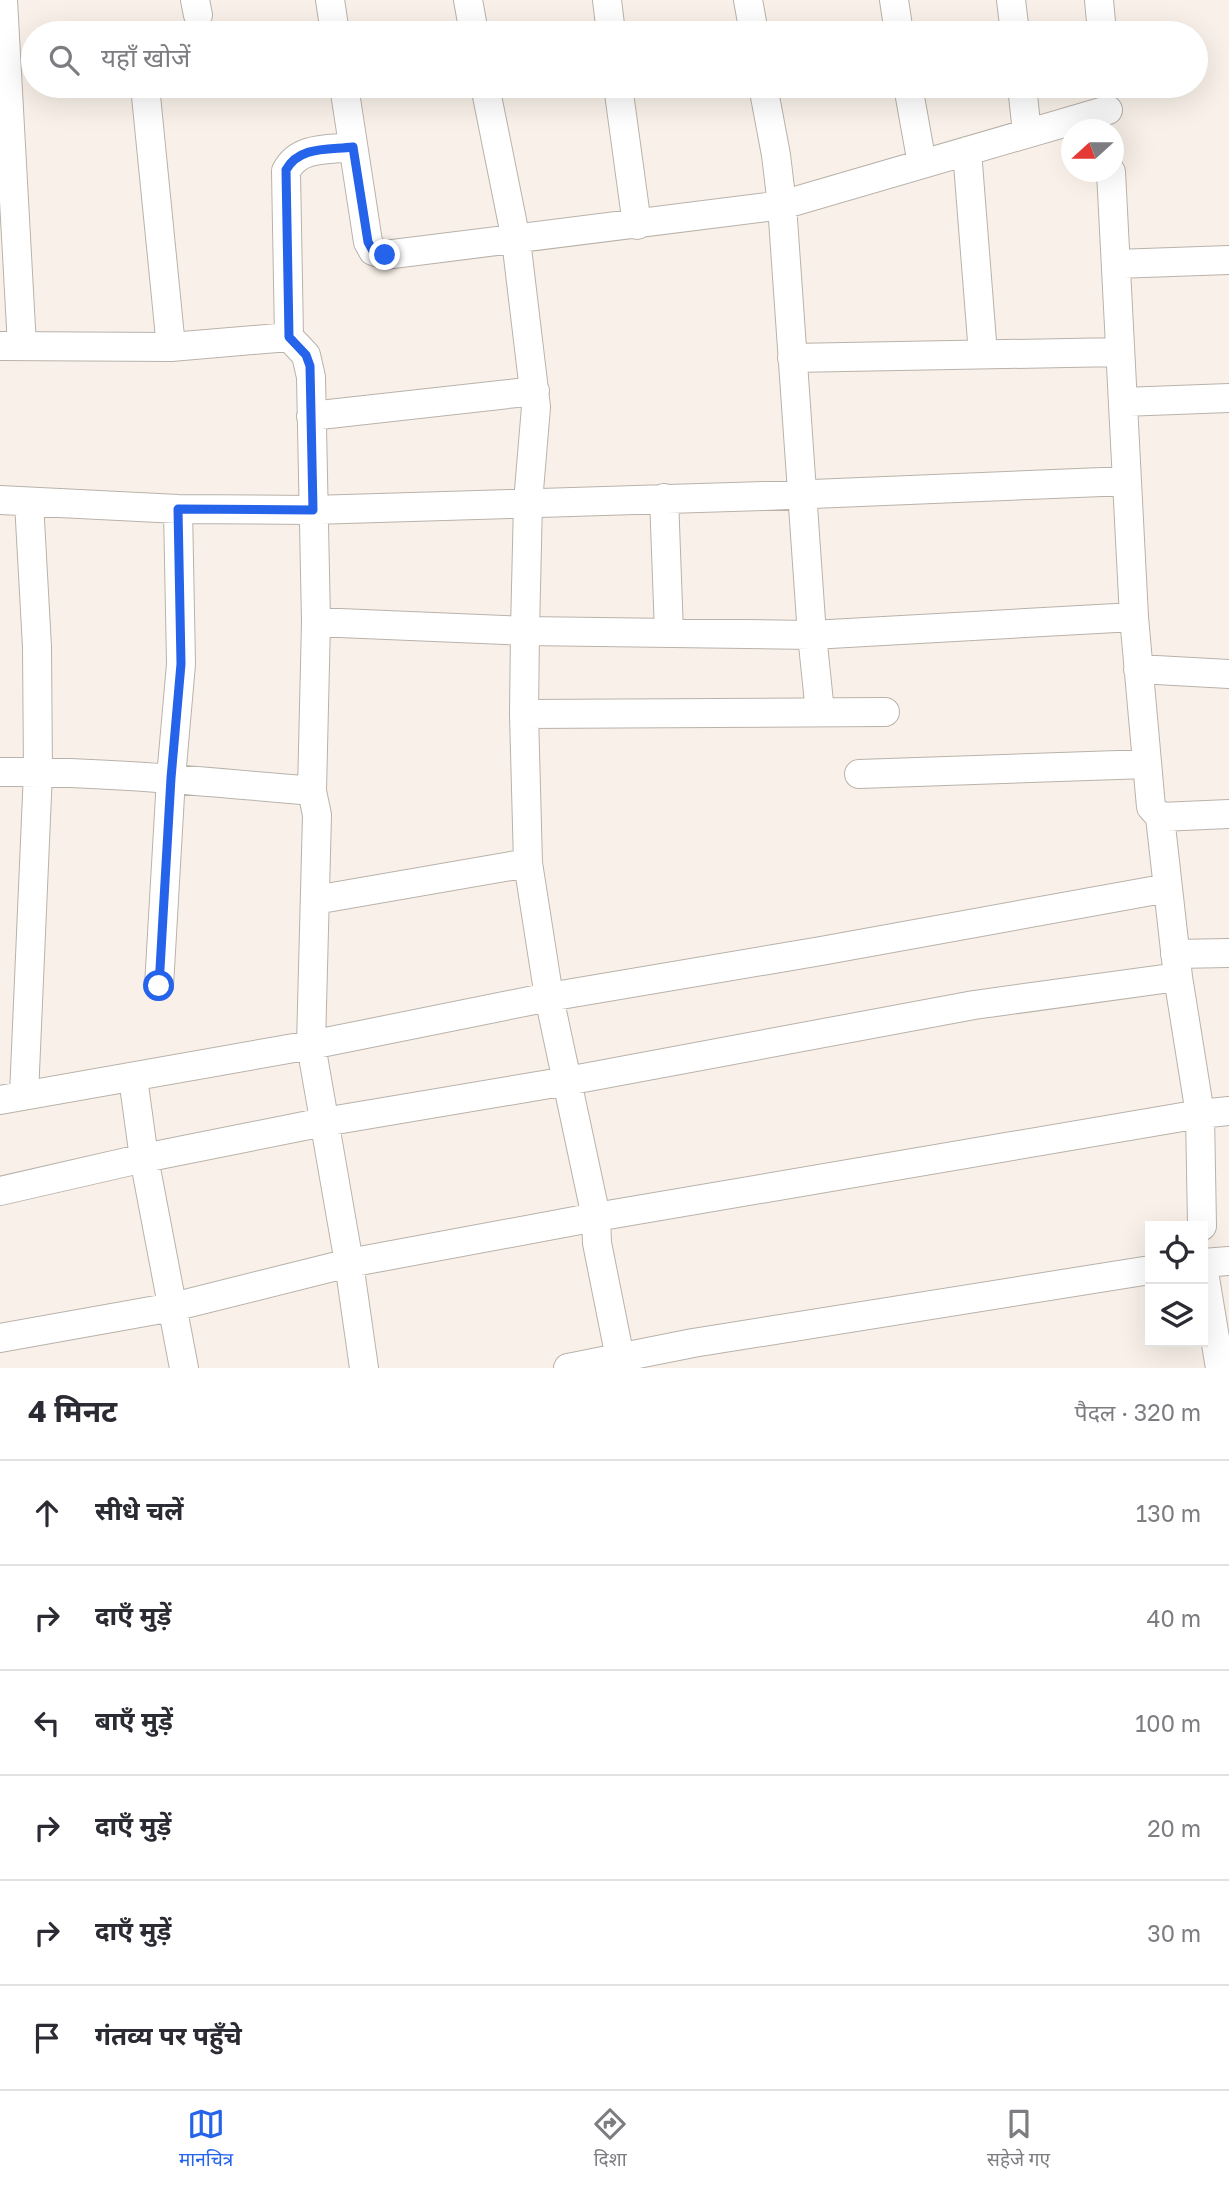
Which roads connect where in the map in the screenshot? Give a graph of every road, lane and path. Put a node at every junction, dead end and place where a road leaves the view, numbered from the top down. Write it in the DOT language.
graph roads {
  1 [pos="3,0"];
  2 [pos="330,0"];
  3 [pos="468,0"];
  4 [pos="607,0"];
  5 [pos="748,0"];
  6 [pos="894,0"];
  7 [pos="1011,0"];
  8 [pos="333,21"];
  9 [pos="472,21"];
  10 [pos="610,21"];
  11 [pos="752,21"];
  12 [pos="897,21"];
  13 [pos="1014,21"];
  14 [pos="146,98"];
  15 [pos="346,98"];
  16 [pos="487,98"];
  17 [pos="620,98"];
  18 [pos="766,98"];
  19 [pos="910,98"];
  20 [pos="1023,98"];
  21 [pos="1107,108"];
  22 [pos="1027,134"];
  23 [pos="353,147"];
  24 [pos="967,151"];
  25 [pos="922,164"];
  26 [pos="1112,182"];
  27 [pos="782,205"];
  28 [pos="637,225"];
  29 [pos="516,240"];
  30 [pos="1229,260"];
  31 [pos="1116,264"];
  32 [pos="289,337"];
  33 [pos="11,346"];
  34 [pos="171,347"];
  35 [pos="1120,352"];
  36 [pos="983,354"];
  37 [pos="792,358"];
  38 [pos="535,391"];
  39 [pos="1229,398"];
  40 [pos="1123,402"];
  41 [pos="312,416"];
  42 [pos="1127,481"];
  43 [pos="803,494"];
  44 [pos="664,498"];
  45 [pos="0,500"];
  46 [pos="29,502"];
  47 [pos="528,502"];
  48 [pos="178,509"];
  49 [pos="313,510"];
  50 [pos="1133,617"];
  51 [pos="316,622"];
  52 [pos="525,631"];
  53 [pos="669,632"];
  54 [pos="812,635"];
  55 [pos="1138,669"];
  56 [pos="1229,674"];
  57 [pos="820,712"];
  58 [pos="885,712"];
  59 [pos="524,714"];
  60 [pos="1147,764"];
  61 [pos="0,772"];
  62 [pos="38,772"];
  63 [pos="859,774"];
  64 [pos="171,778"];
  65 [pos="312,791"];
  66 [pos="1229,814"];
  67 [pos="1160,817"];
  68 [pos="528,863"];
  69 [pos="1168,888"];
  70 [pos="315,900"];
  71 [pos="1229,953"];
  72 [pos="1176,966"];
  73 [pos="159,986"];
  74 [pos="549,997"];
  75 [pos="311,1045"];
  76 [pos="133,1078"];
  77 [pos="567,1081"];
  78 [pos="12,1097"];
  79 [pos="1229,1111"];
  80 [pos="1200,1114"];
  81 [pos="324,1122"];
  82 [pos="144,1158"];
  83 [pos="0,1191"];
  84 [pos="596,1217"];
  85 [pos="1202,1221"];
  86 [pos="1229,1261"];
  87 [pos="349,1262"];
  88 [pos="1208,1263"];
  89 [pos="1145,1270"];
  90 [pos="1206,1284"];
  91 [pos="173,1307"];
  92 [pos="0,1338"];
  93 [pos="621,1363"];
  94 [pos="184,1368"];
  95 [pos="364,1368"];
  96 [pos="568,1368"];
  97 [pos="1220,1368"];
  1 -- 33 [label="street"];
  2 -- 8 [label="street"];
  3 -- 9 [label="street"];
  4 -- 10 [label="street"];
  5 -- 11 [label="street"];
  6 -- 12 [label="street"];
  7 -- 13 [label="street"];
  14 -- 34 [label="street"];
  15 -- 23 [label="street"];
  16 -- 29 [label="street"];
  17 -- 28 [label="street"];
  18 -- 27 [label="street"];
  19 -- 25 [label="street"];
  20 -- 22 [label="street"];
  21 -- 22 [label="street"];
  22 -- 24 [label="street"];
  23 -- 29 [label="street"];
  23 -- 32 [label="street"];
  24 -- 25 [label="street"];
  24 -- 36 [label="street"];
  25 -- 27 [label="street"];
  26 -- 31 [label="street"];
  27 -- 28 [label="street"];
  27 -- 37 [label="street"];
  28 -- 29 [label="street"];
  29 -- 38 [label="street"];
  30 -- 31 [label="street"];
  31 -- 35 [label="street"];
  32 -- 34 [label="street"];
  32 -- 41 [label="street"];
  33 -- 34 [label="street"];
  35 -- 36 [label="street"];
  35 -- 40 [label="street"];
  36 -- 37 [label="street"];
  37 -- 43 [label="street"];
  38 -- 41 [label="street"];
  38 -- 47 [label="street"];
  39 -- 40 [label="street"];
  40 -- 42 [label="street"];
  41 -- 49 [label="street"];
  42 -- 43 [label="street"];
  42 -- 50 [label="street"];
  43 -- 44 [label="street"];
  43 -- 54 [label="street"];
  44 -- 47 [label="street"];
  44 -- 53 [label="street"];
  45 -- 46 [label="street"];
  46 -- 48 [label="street"];
  46 -- 62 [label="street"];
  47 -- 49 [label="street"];
  47 -- 52 [label="street"];
  48 -- 49 [label="street"];
  48 -- 64 [label="street"];
  49 -- 51 [label="street"];
  50 -- 54 [label="street"];
  50 -- 55 [label="street"];
  51 -- 52 [label="street"];
  51 -- 65 [label="street"];
  52 -- 53 [label="street"];
  52 -- 59 [label="street"];
  53 -- 54 [label="street"];
  54 -- 57 [label="street"];
  55 -- 56 [label="street"];
  55 -- 60 [label="street"];
  57 -- 58 [label="street"];
  57 -- 59 [label="street"];
  59 -- 68 [label="street"];
  60 -- 63 [label="street"];
  60 -- 67 [label="street"];
  61 -- 62 [label="street"];
  62 -- 64 [label="street"];
  62 -- 78 [label="street"];
  64 -- 65 [label="street"];
  64 -- 73 [label="street"];
  65 -- 70 [label="street"];
  66 -- 67 [label="street"];
  67 -- 69 [label="street"];
  68 -- 70 [label="street"];
  68 -- 74 [label="street"];
  69 -- 72 [label="street"];
  69 -- 74 [label="street"];
  70 -- 75 [label="street"];
  71 -- 72 [label="street"];
  72 -- 77 [label="street"];
  72 -- 80 [label="street"];
  74 -- 75 [label="street"];
  74 -- 77 [label="street"];
  75 -- 76 [label="street"];
  75 -- 81 [label="street"];
  76 -- 78 [label="street"];
  76 -- 82 [label="street"];
  77 -- 81 [label="street"];
  77 -- 84 [label="street"];
  79 -- 80 [label="street"];
  80 -- 84 [label="street"];
  80 -- 85 [label="street"];
  81 -- 82 [label="street"];
  81 -- 87 [label="street"];
  82 -- 83 [label="street"];
  82 -- 91 [label="street"];
  84 -- 87 [label="street"];
  84 -- 93 [label="street"];
  86 -- 88 [label="street"];
  87 -- 91 [label="street"];
  87 -- 95 [label="street"];
  89 -- 93 [label="street"];
  90 -- 97 [label="street"];
  91 -- 92 [label="street"];
  91 -- 94 [label="street"];
  93 -- 96 [label="street"];
}
